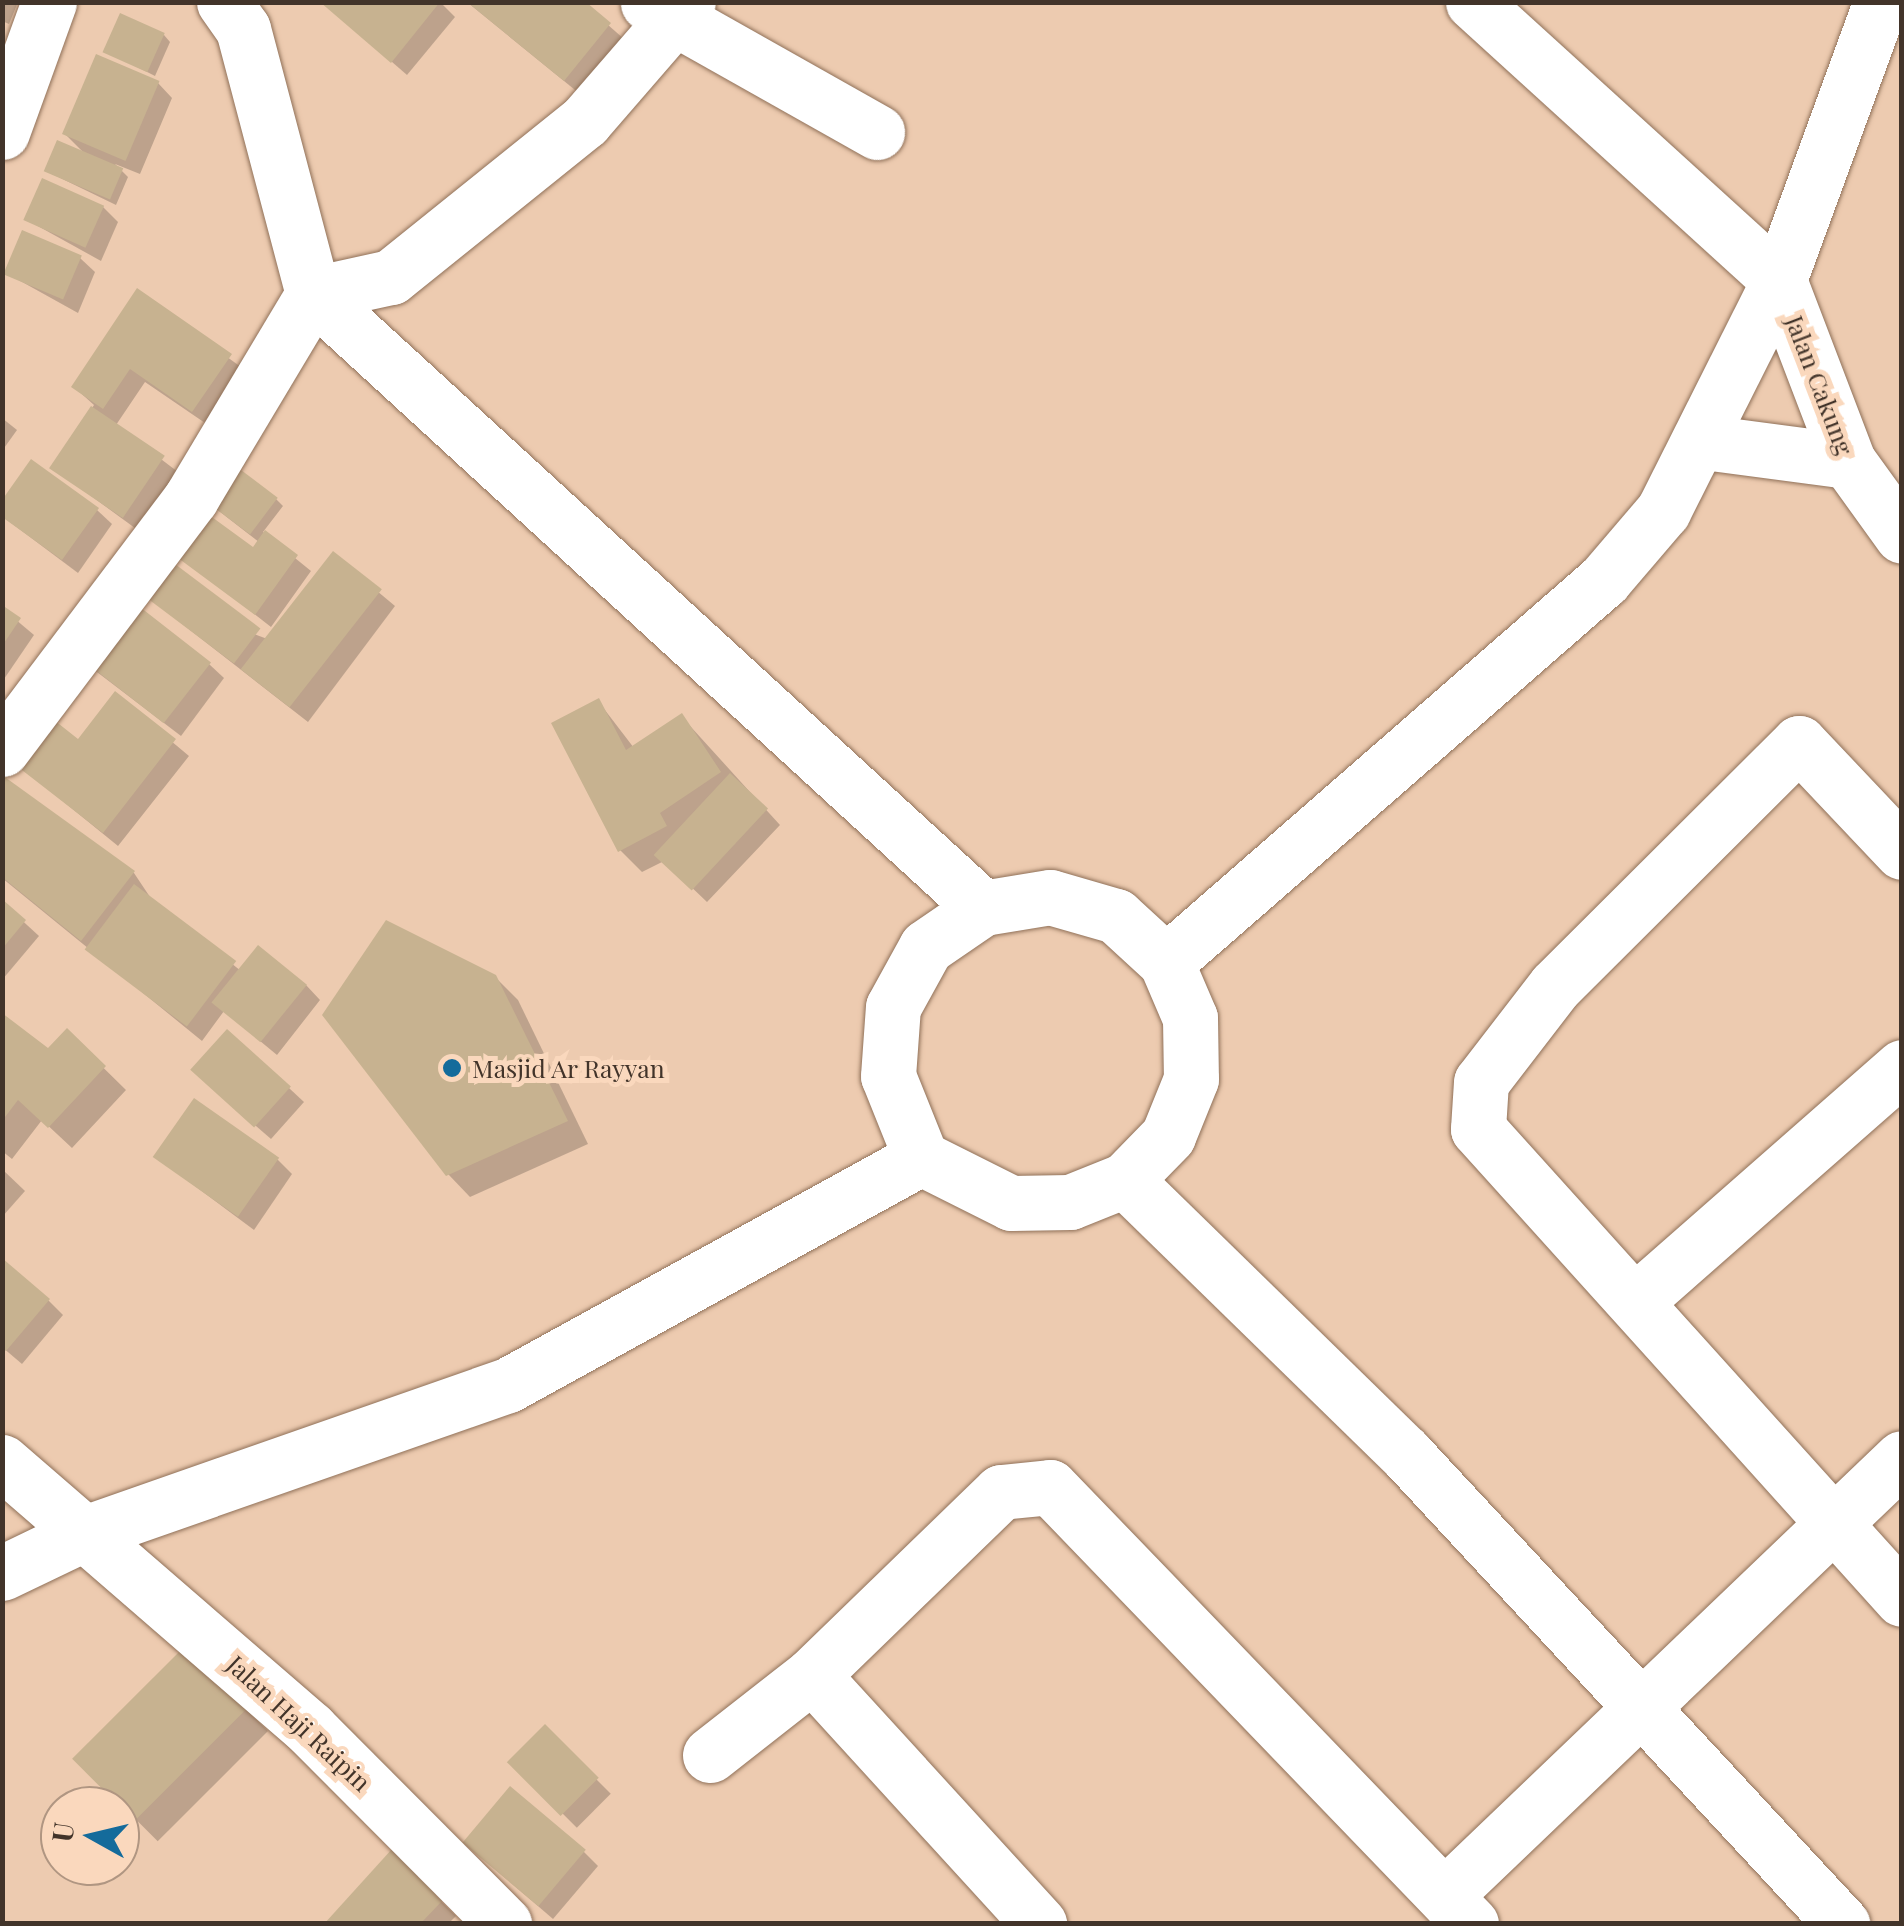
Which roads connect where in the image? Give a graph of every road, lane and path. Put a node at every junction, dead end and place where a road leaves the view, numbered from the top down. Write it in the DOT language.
graph roads {
  1 [pos="49,2"];
  2 [pos="224,2"];
  3 [pos="1473,2"];
  4 [pos="1881,2"];
  5 [pos="671,9"];
  6 [pos="2,132"];
  7 [pos="876,132"];
  8 [pos="1779,280"];
  9 [pos="313,294"];
  10 [pos="1704,442"];
  11 [pos="1848,461"];
  12 [pos="1902,536"];
  13 [pos="2,749"];
  14 [pos="1902,852"];
  15 [pos="983,908"];
  16 [pos="1166,962"];
  17 [pos="1902,1067"];
  18 [pos="921,1158"];
  19 [pos="1125,1180"];
  20 [pos="1638,1298"];
  21 [pos="1902,1458"];
  22 [pos="2,1462"];
  23 [pos="1834,1520"];
  24 [pos="85,1533"];
  25 [pos="2,1573"];
  26 [pos="1902,1599"];
  27 [pos="812,1675"];
  28 [pos="1641,1708"];
  29 [pos="710,1756"];
  30 [pos="1458,1909"];
  31 [pos="504,1924"];
  32 [pos="1039,1924"];
  33 [pos="1842,1924"];
  1 -- 6 [label="street"];
  2 -- 9 [label="street"];
  3 -- 8 [label="street"];
  4 -- 8 [label="street"];
  5 -- 7 [label="street"];
  5 -- 9 [label="street"];
  8 -- 10 [label="street"];
  8 -- 11 [label="street, Jalan Cakung"];
  9 -- 13 [label="street"];
  9 -- 15 [label="street"];
  10 -- 11 [label="street"];
  10 -- 16 [label="street"];
  11 -- 12 [label="street, Jalan Cakung"];
  14 -- 20 [label="street"];
  15 -- 16 [label="street"];
  15 -- 18 [label="street"];
  16 -- 19 [label="street"];
  17 -- 20 [label="street"];
  18 -- 19 [label="street"];
  18 -- 24 [label="street"];
  19 -- 28 [label="street"];
  20 -- 23 [label="street"];
  21 -- 23 [label="street"];
  22 -- 24 [label="street, Jalan Haji Raipin"];
  23 -- 26 [label="street"];
  23 -- 28 [label="street"];
  24 -- 25 [label="street"];
  24 -- 31 [label="street, Jalan Haji Raipin"];
  27 -- 29 [label="street"];
  27 -- 30 [label="street"];
  27 -- 32 [label="street"];
  28 -- 30 [label="street"];
  28 -- 33 [label="street"];
}
